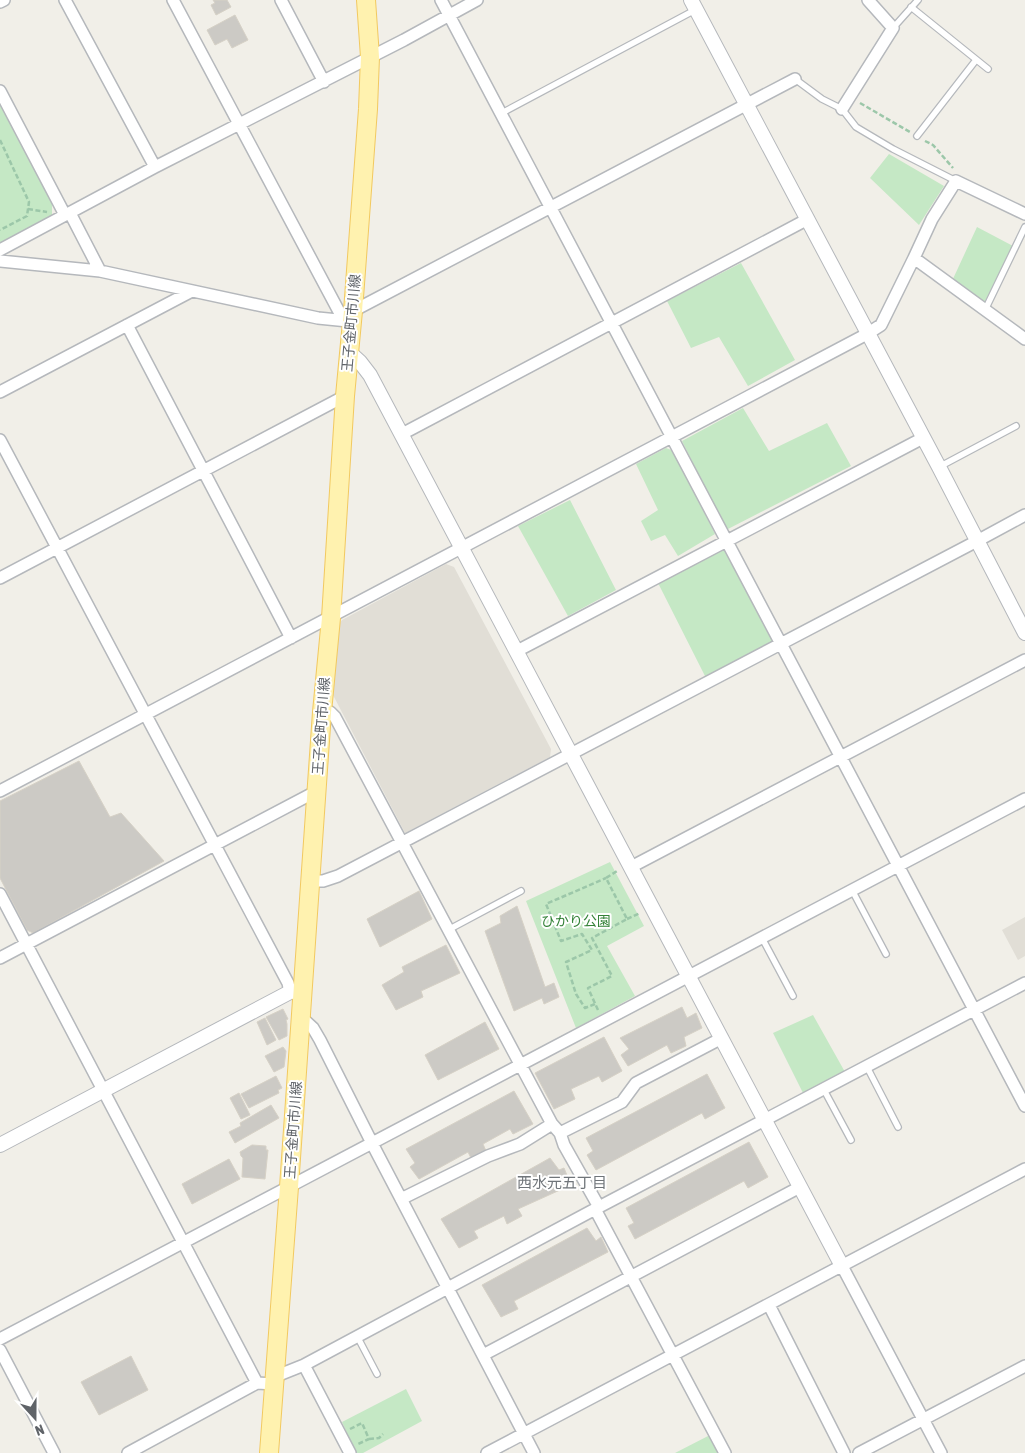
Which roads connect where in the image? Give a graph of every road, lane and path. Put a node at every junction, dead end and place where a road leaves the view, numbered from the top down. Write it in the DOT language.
graph roads {
  1 [pos="4,0"];
  2 [pos="65,0"];
  3 [pos="173,0"];
  4 [pos="281,0"];
  5 [pos="366,0"];
  6 [pos="441,0"];
  7 [pos="477,0"];
  8 [pos="868,0"];
  9 [pos="918,0"];
  10 [pos="0,2"];
  11 [pos="694,4"];
  12 [pos="911,7"];
  13 [pos="448,15"];
  14 [pos="893,28"];
  15 [pos="370,57"];
  16 [pos="976,60"];
  17 [pos="988,69"];
  18 [pos="795,79"];
  19 [pos="324,82"];
  20 [pos="0,91"];
  21 [pos="746,104"];
  22 [pos="842,109"];
  23 [pos="500,114"];
  24 [pos="239,125"];
  25 [pos="917,136"];
  26 [pos="0,140"];
  27 [pos="155,167"];
  28 [pos="956,181"];
  29 [pos="550,208"];
  30 [pos="68,214"];
  31 [pos="1025,214"];
  32 [pos="808,220"];
  33 [pos="1025,227"];
  34 [pos="0,230"];
  35 [pos="0,250"];
  36 [pos="914,258"];
  37 [pos="0,262"];
  38 [pos="100,271"];
  39 [pos="192,290"];
  40 [pos="985,310"];
  41 [pos="349,317"];
  42 [pos="612,324"];
  43 [pos="127,325"];
  44 [pos="867,334"];
  45 [pos="1025,339"];
  46 [pos="349,352"];
  47 [pos="0,392"];
  48 [pos="345,396"];
  49 [pos="1016,426"];
  50 [pos="402,434"];
  51 [pos="672,438"];
  52 [pos="923,438"];
  53 [pos="0,440"];
  54 [pos="939,466"];
  55 [pos="203,471"];
  56 [pos="1025,515"];
  57 [pos="977,541"];
  58 [pos="727,542"];
  59 [pos="58,548"];
  60 [pos="461,548"];
  61 [pos="0,578"];
  62 [pos="331,618"];
  63 [pos="1025,633"];
  64 [pos="291,638"];
  65 [pos="781,643"];
  66 [pos="517,651"];
  67 [pos="1025,660"];
  68 [pos="322,712"];
  69 [pos="146,716"];
  70 [pos="570,754"];
  71 [pos="841,757"];
  72 [pos="0,791"];
  73 [pos="317,791"];
  74 [pos="1025,799"];
  75 [pos="403,843"];
  76 [pos="214,844"];
  77 [pos="630,865"];
  78 [pos="899,865"];
  79 [pos="606,878"];
  80 [pos="310,881"];
  81 [pos="852,890"];
  82 [pos="521,892"];
  83 [pos="0,894"];
  84 [pos="448,930"];
  85 [pos="762,938"];
  86 [pos="26,944"];
  87 [pos="886,954"];
  88 [pos="0,958"];
  89 [pos="689,976"];
  90 [pos="1025,983"];
  91 [pos="296,991"];
  92 [pos="793,996"];
  93 [pos="595,1004"];
  94 [pos="975,1010"];
  95 [pos="301,1017"];
  96 [pos="603,1021"];
  97 [pos="722,1038"];
  98 [pos="520,1065"];
  99 [pos="867,1067"];
  100 [pos="824,1090"];
  101 [pos="103,1091"];
  102 [pos="1025,1106"];
  103 [pos="765,1120"];
  104 [pos="898,1127"];
  105 [pos="556,1129"];
  106 [pos="851,1140"];
  107 [pos="373,1144"];
  108 [pos="0,1145"];
  109 [pos="1025,1169"];
  110 [pos="800,1187"];
  111 [pos="289,1188"];
  112 [pos="401,1199"];
  113 [pos="597,1208"];
  114 [pos="183,1243"];
  115 [pos="842,1266"];
  116 [pos="631,1277"];
  117 [pos="448,1288"];
  118 [pos="769,1305"];
  119 [pos="357,1336"];
  120 [pos="0,1339"];
  121 [pos="0,1350"];
  122 [pos="484,1355"];
  123 [pos="673,1355"];
  124 [pos="304,1365"];
  125 [pos="1025,1366"];
  126 [pos="377,1374"];
  127 [pos="269,1381"];
  128 [pos="924,1420"];
  129 [pos="340,1434"];
  130 [pos="383,1434"];
  131 [pos="524,1434"];
  132 [pos="369,1439"];
  133 [pos="349,1451"];
  134 [pos="54,1453"];
  135 [pos="128,1453"];
  136 [pos="269,1453"];
  137 [pos="487,1453"];
  138 [pos="534,1453"];
  139 [pos="724,1453"];
  140 [pos="844,1453"];
  141 [pos="859,1453"];
  142 [pos="941,1453"];
  1 -- 10 [label="street"];
  2 -- 27 [label="street"];
  3 -- 24 [label="street"];
  4 -- 19 [label="street"];
  5 -- 15 [label="main road, 王子金町市川線"];
  6 -- 13 [label="street"];
  7 -- 13 [label="street"];
  8 -- 14 [label="street"];
  9 -- 12 [label="lane"];
  11 -- 21 [label="street"];
  11 -- 23 [label="lane"];
  12 -- 14 [label="lane"];
  12 -- 16 [label="lane"];
  13 -- 15 [label="street"];
  13 -- 23 [label="street"];
  14 -- 22 [label="street"];
  15 -- 19 [label="street"];
  15 -- 41 [label="main road, 王子金町市川線"];
  16 -- 17 [label="lane"];
  16 -- 25 [label="lane"];
  18 -- 21 [label="street"];
  18 -- 22 [label="lane"];
  19 -- 24 [label="street"];
  20 -- 30 [label="street"];
  21 -- 29 [label="street"];
  21 -- 32 [label="street"];
  22 -- 28 [label="lane"];
  23 -- 29 [label="street"];
  24 -- 27 [label="street"];
  24 -- 41 [label="street"];
  26 -- 34 [label="path"];
  27 -- 30 [label="street"];
  28 -- 31 [label="street"];
  28 -- 36 [label="street"];
  29 -- 41 [label="street"];
  29 -- 42 [label="street"];
  30 -- 35 [label="street"];
  30 -- 38 [label="street"];
  32 -- 42 [label="street"];
  32 -- 44 [label="street"];
  33 -- 40 [label="lane"];
  36 -- 40 [label="street"];
  36 -- 44 [label="street"];
  37 -- 38 [label="street"];
  38 -- 39 [label="street"];
  39 -- 41 [label="street"];
  39 -- 43 [label="street"];
  40 -- 45 [label="street"];
  41 -- 46 [label="main road, 王子金町市川線"];
  42 -- 50 [label="street"];
  42 -- 51 [label="street"];
  43 -- 47 [label="street"];
  43 -- 55 [label="street"];
  44 -- 51 [label="street"];
  44 -- 52 [label="street"];
  46 -- 48 [label="main road, 王子金町市川線"];
  46 -- 50 [label="street"];
  48 -- 55 [label="street"];
  48 -- 62 [label="main road, 王子金町市川線"];
  49 -- 54 [label="lane"];
  50 -- 60 [label="street"];
  51 -- 58 [label="street"];
  51 -- 60 [label="street"];
  52 -- 54 [label="street"];
  52 -- 58 [label="street"];
  53 -- 59 [label="street"];
  54 -- 57 [label="street"];
  55 -- 59 [label="street"];
  55 -- 64 [label="street"];
  56 -- 57 [label="street"];
  57 -- 63 [label="street"];
  57 -- 65 [label="street"];
  58 -- 65 [label="street"];
  58 -- 66 [label="street"];
  59 -- 61 [label="street"];
  59 -- 69 [label="street"];
  60 -- 62 [label="street"];
  60 -- 66 [label="street"];
  62 -- 64 [label="street"];
  62 -- 68 [label="main road, 王子金町市川線"];
  64 -- 69 [label="street"];
  65 -- 70 [label="street"];
  65 -- 71 [label="street"];
  66 -- 70 [label="street"];
  67 -- 71 [label="street"];
  68 -- 73 [label="main road, 王子金町市川線"];
  68 -- 75 [label="street"];
  69 -- 72 [label="street"];
  69 -- 76 [label="street"];
  70 -- 75 [label="street"];
  70 -- 77 [label="street"];
  71 -- 77 [label="street"];
  71 -- 78 [label="street"];
  73 -- 76 [label="street"];
  73 -- 80 [label="main road, 王子金町市川線"];
  74 -- 78 [label="street"];
  75 -- 80 [label="street"];
  75 -- 84 [label="street"];
  76 -- 86 [label="street"];
  76 -- 91 [label="street"];
  77 -- 79 [label="path"];
  77 -- 89 [label="street"];
  78 -- 81 [label="street"];
  78 -- 94 [label="street"];
  79 -- 93 [label="path"];
  79 -- 93 [label="path"];
  80 -- 91 [label="main road, 王子金町市川線"];
  81 -- 85 [label="street"];
  81 -- 87 [label="lane"];
  82 -- 84 [label="lane"];
  83 -- 86 [label="street"];
  84 -- 98 [label="street"];
  85 -- 89 [label="street"];
  85 -- 92 [label="lane"];
  86 -- 88 [label="street"];
  86 -- 101 [label="street"];
  89 -- 96 [label="street"];
  89 -- 97 [label="street"];
  90 -- 94 [label="street"];
  91 -- 95 [label="main road, 王子金町市川線"];
  91 -- 101 [label="street"];
  93 -- 96 [label="path"];
  94 -- 99 [label="street"];
  94 -- 102 [label="street"];
  95 -- 107 [label="street"];
  95 -- 111 [label="main road, 王子金町市川線"];
  96 -- 98 [label="street"];
  97 -- 103 [label="street"];
  97 -- 105 [label="street"];
  98 -- 105 [label="street"];
  98 -- 107 [label="street"];
  99 -- 100 [label="street"];
  99 -- 104 [label="lane"];
  100 -- 103 [label="street"];
  100 -- 106 [label="lane"];
  101 -- 108 [label="street"];
  101 -- 114 [label="street"];
  103 -- 110 [label="street"];
  103 -- 113 [label="street"];
  105 -- 112 [label="street"];
  105 -- 113 [label="street"];
  107 -- 111 [label="street"];
  107 -- 112 [label="street"];
  109 -- 115 [label="street"];
  110 -- 115 [label="street"];
  110 -- 116 [label="street"];
  111 -- 114 [label="street"];
  111 -- 127 [label="main road, 王子金町市川線"];
  112 -- 117 [label="street"];
  113 -- 116 [label="street"];
  113 -- 117 [label="street"];
  114 -- 120 [label="street"];
  114 -- 127 [label="street"];
  115 -- 118 [label="street"];
  115 -- 128 [label="street"];
  116 -- 122 [label="street"];
  116 -- 123 [label="street"];
  117 -- 119 [label="street"];
  117 -- 122 [label="street"];
  118 -- 123 [label="street"];
  118 -- 140 [label="street"];
  119 -- 124 [label="street"];
  119 -- 126 [label="lane"];
  121 -- 134 [label="street"];
  122 -- 131 [label="street"];
  123 -- 131 [label="street"];
  123 -- 139 [label="street"];
  124 -- 127 [label="street"];
  124 -- 129 [label="street"];
  125 -- 128 [label="street"];
  127 -- 135 [label="street"];
  127 -- 136 [label="main road, 王子金町市川線"];
  128 -- 141 [label="street"];
  128 -- 142 [label="street"];
  129 -- 132 [label="path"];
  129 -- 133 [label="street"];
  130 -- 132 [label="path"];
  131 -- 137 [label="street"];
  131 -- 138 [label="street"];
  132 -- 133 [label="path"];
}
